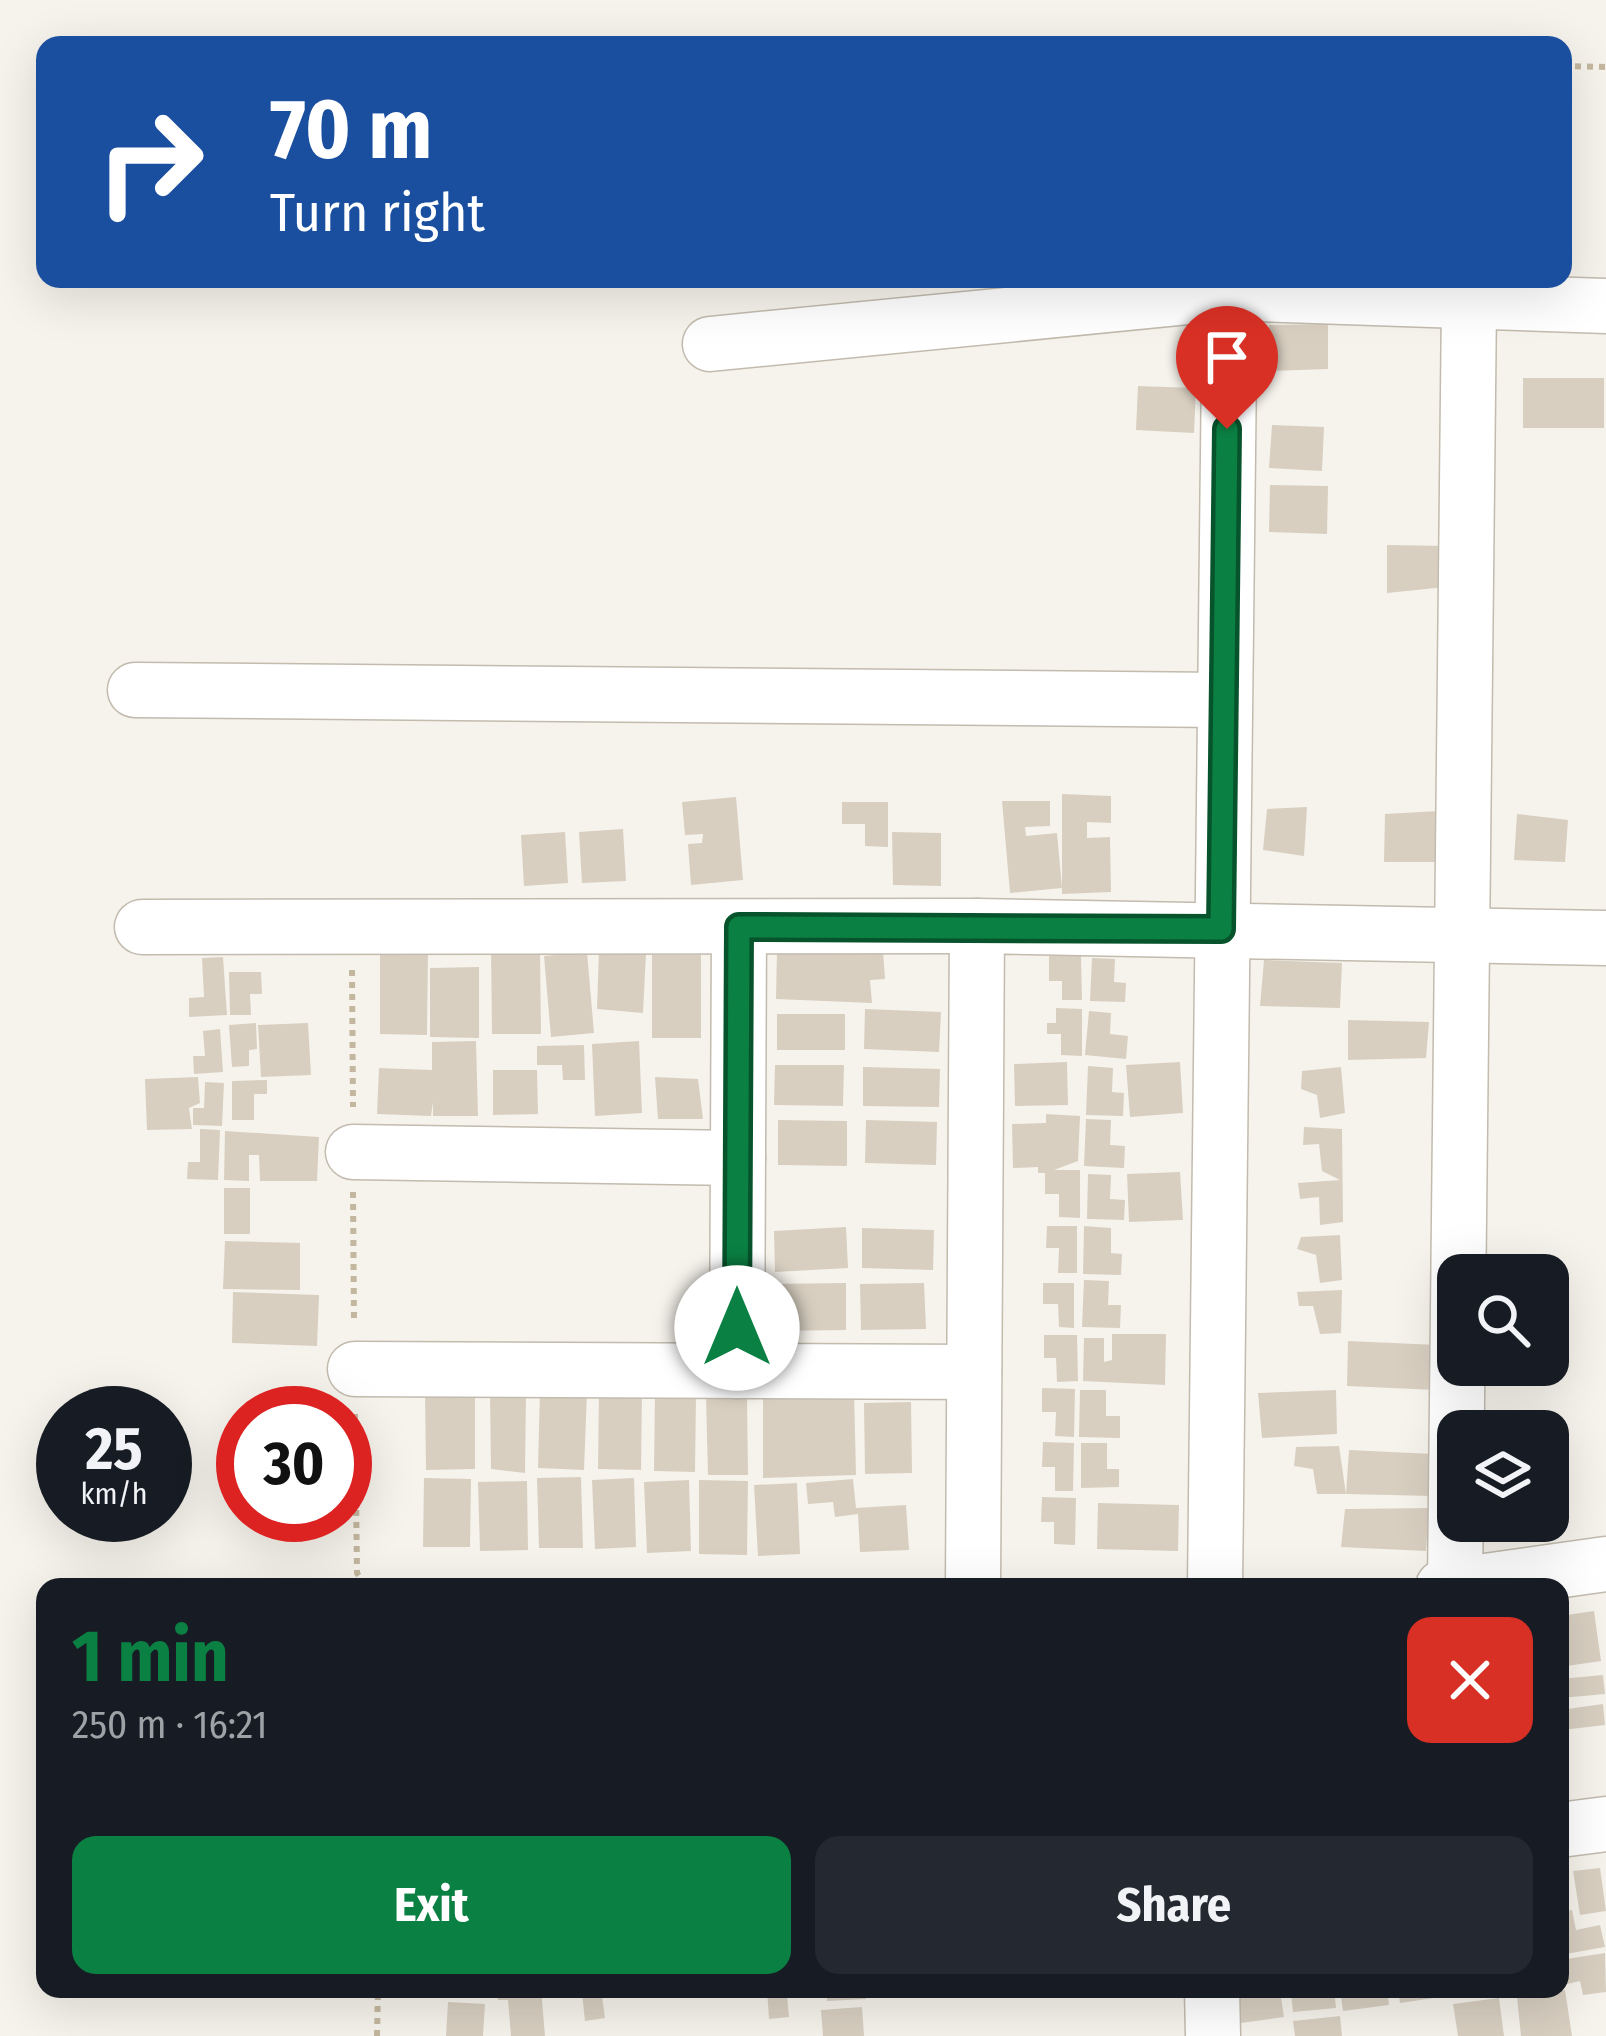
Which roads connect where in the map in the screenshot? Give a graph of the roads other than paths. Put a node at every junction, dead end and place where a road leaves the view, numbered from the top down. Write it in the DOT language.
graph roads {
  1 [pos="1212,288"];
  2 [pos="1230,288"];
  3 [pos="1260,288"];
  4 [pos="1469,302"];
  5 [pos="1606,306"];
  6 [pos="710,344"];
  7 [pos="135,690"];
  8 [pos="1223,700"];
  9 [pos="977,926"];
  10 [pos="142,927"];
  11 [pos="739,927"];
  12 [pos="1221,929"];
  13 [pos="1460,934"];
  14 [pos="1606,938"];
  15 [pos="353,1152"];
  16 [pos="738,1158"];
  17 [pos="355,1369"];
  18 [pos="737,1371"];
  19 [pos="974,1372"];
  20 [pos="1606,1564"];
  21 [pos="973,1578"];
  22 [pos="1214,1578"];
  23 [pos="1449,1578"];
  24 [pos="1506,1578"];
  25 [pos="1606,1824"];
  26 [pos="1569,1829"];
  27 [pos="1212,1998"];
  28 [pos="1213,2036"];
  1 -- 6 [label="street"];
  2 -- 8 [label="street"];
  3 -- 4 [label="street"];
  4 -- 5 [label="street"];
  4 -- 13 [label="street"];
  7 -- 8 [label="street"];
  8 -- 12 [label="street"];
  9 -- 11 [label="street"];
  9 -- 12 [label="street"];
  9 -- 19 [label="street"];
  10 -- 11 [label="street"];
  11 -- 16 [label="street"];
  12 -- 13 [label="street"];
  12 -- 22 [label="street"];
  13 -- 14 [label="street"];
  13 -- 23 [label="street"];
  15 -- 16 [label="street"];
  16 -- 18 [label="street"];
  17 -- 18 [label="street"];
  18 -- 19 [label="street"];
  19 -- 21 [label="street"];
  20 -- 24 [label="street"];
  25 -- 26 [label="street"];
  27 -- 28 [label="street"];
}
